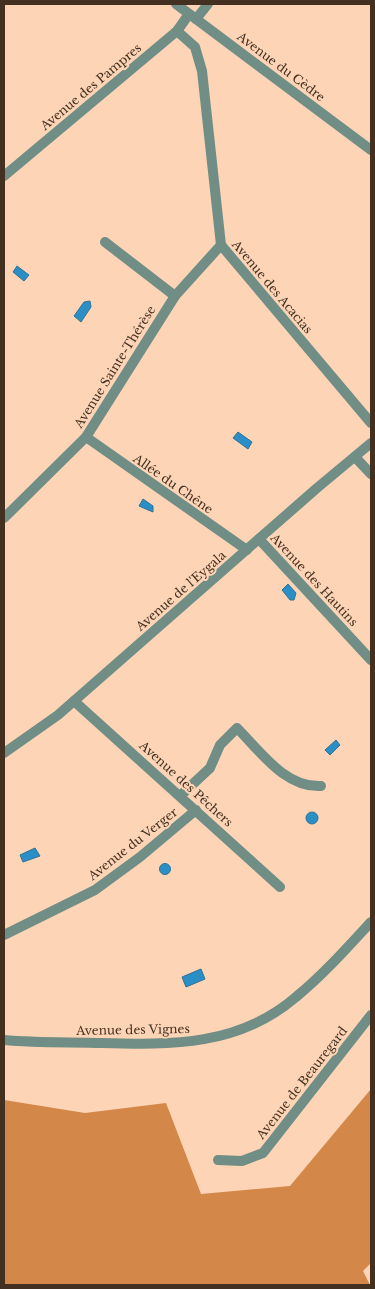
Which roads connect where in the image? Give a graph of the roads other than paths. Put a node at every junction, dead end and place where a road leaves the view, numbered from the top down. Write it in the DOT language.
graph roads {
  1 [pos="176,4"];
  2 [pos="208,4"];
  3 [pos="193,16"];
  4 [pos="177,31"];
  5 [pos="371,150"];
  6 [pos="4,176"];
  7 [pos="105,242"];
  8 [pos="221,245"];
  9 [pos="174,296"];
  10 [pos="371,423"];
  11 [pos="86,437"];
  12 [pos="371,444"];
  13 [pos="355,457"];
  14 [pos="371,474"];
  15 [pos="4,518"];
  16 [pos="259,540"];
  17 [pos="247,550"];
  18 [pos="371,660"];
  19 [pos="74,701"];
  20 [pos="4,753"];
  21 [pos="320,786"];
  22 [pos="180,796"];
  23 [pos="196,810"];
  24 [pos="280,887"];
  25 [pos="371,922"];
  26 [pos="4,935"];
  27 [pos="371,1015"];
  28 [pos="4,1040"];
  29 [pos="218,1160"];
  1 -- 3 [label="street, Avenue du Cèdre"];
  2 -- 3 [label="street, Avenue des Pampres"];
  3 -- 4 [label="street, Avenue des Pampres"];
  3 -- 5 [label="street, Avenue du Cèdre"];
  4 -- 6 [label="street, Avenue des Pampres"];
  4 -- 8 [label="street, Avenue des Acacias"];
  7 -- 9 [label="street"];
  8 -- 9 [label="street, Avenue Sainte-Thérèse"];
  8 -- 10 [label="street, Avenue des Acacias"];
  9 -- 11 [label="street, Avenue Sainte-Thérèse"];
  11 -- 15 [label="street, Avenue Sainte-Thérèse"];
  11 -- 17 [label="street, Allée du Chêne"];
  12 -- 13 [label="street, Avenue de l'Eygala"];
  13 -- 14 [label="street"];
  13 -- 16 [label="street, Avenue de l'Eygala"];
  16 -- 17 [label="street, Avenue de l'Eygala"];
  16 -- 18 [label="street, Avenue des Hautins"];
  17 -- 19 [label="street, Avenue de l'Eygala"];
  19 -- 20 [label="street, Avenue de l'Eygala"];
  19 -- 22 [label="street, Avenue des Pêchers"];
  21 -- 22 [label="street"];
  22 -- 23 [label="street, Avenue des Pêchers"];
  23 -- 24 [label="street, Avenue des Pêchers"];
  23 -- 26 [label="street, Avenue du Verger"];
  25 -- 28 [label="street, Avenue des Vignes"];
  27 -- 29 [label="street, Avenue de Beauregard"];
}
